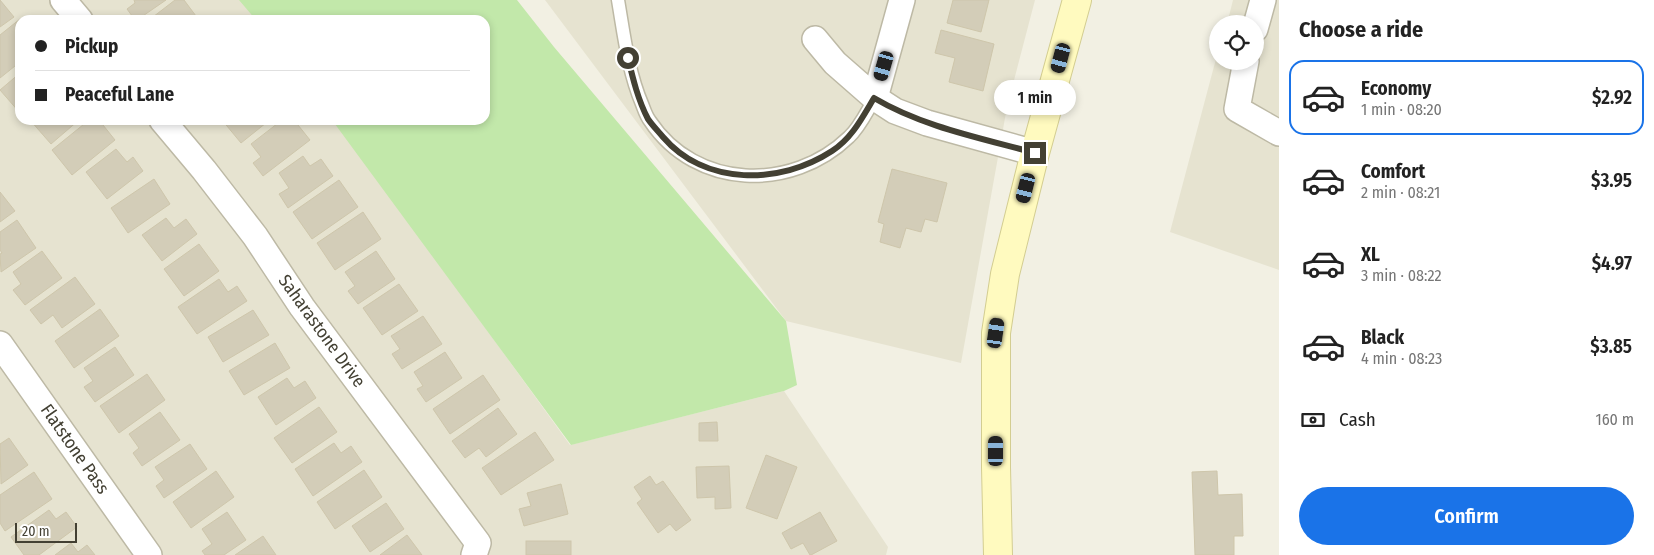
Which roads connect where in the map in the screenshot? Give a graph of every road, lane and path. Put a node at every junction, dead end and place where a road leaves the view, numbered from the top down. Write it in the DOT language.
graph roads {
  1 [pos="63,0"];
  2 [pos="618,0"];
  3 [pos="902,0"];
  4 [pos="1077,0"];
  5 [pos="1263,0"];
  6 [pos="76,15"];
  7 [pos="1259,15"];
  8 [pos="815,39"];
  9 [pos="1244,70"];
  10 [pos="874,98"];
  11 [pos="166,125"];
  12 [pos="1279,133"];
  13 [pos="1035,153"];
  14 [pos="0,344"];
  15 [pos="476,549"];
  16 [pos="149,555"];
  17 [pos="998,555"];
  1 -- 6 [label="street"];
  2 -- 10 [label="lane"];
  3 -- 10 [label="street"];
  4 -- 13 [label="main road"];
  5 -- 7 [label="street"];
  8 -- 10 [label="street"];
  9 -- 12 [label="street"];
  10 -- 13 [label="street"];
  11 -- 15 [label="street, Saharastone Drive"];
  13 -- 17 [label="main road"];
  14 -- 16 [label="street, Flatstone Pass"];
}
